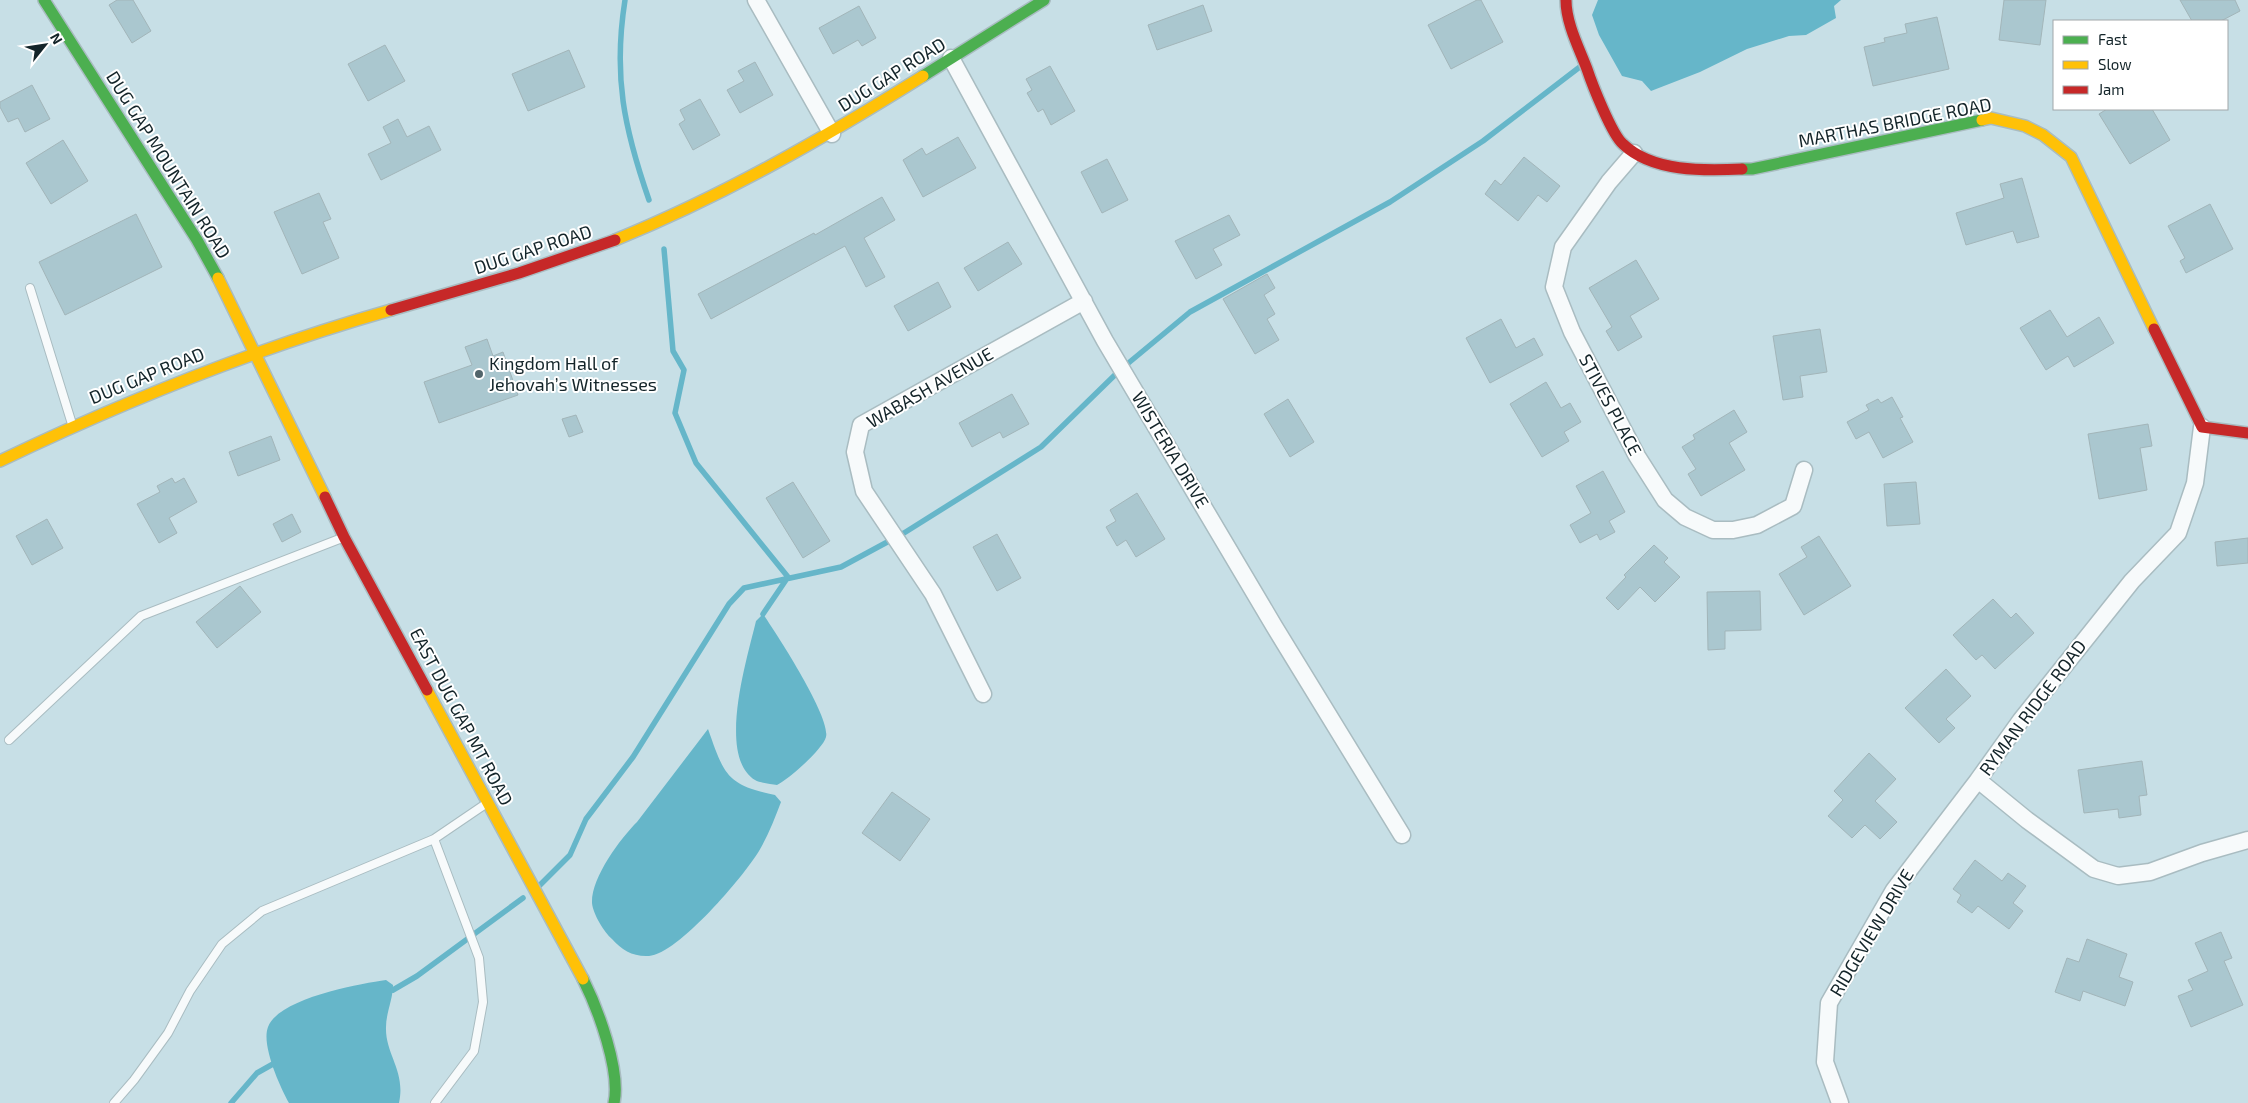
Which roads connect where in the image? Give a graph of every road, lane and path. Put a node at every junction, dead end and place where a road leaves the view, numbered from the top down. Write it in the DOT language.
graph roads {
  1 [pos="44,0"];
  2 [pos="756,0"];
  3 [pos="1044,0"];
  4 [pos="1566,0"];
  5 [pos="951,58"];
  6 [pos="832,134"];
  7 [pos="1634,153"];
  8 [pos="30,288"];
  9 [pos="1084,301"];
  10 [pos="257,353"];
  11 [pos="73,426"];
  12 [pos="2202,427"];
  13 [pos="2248,433"];
  14 [pos="0,462"];
  15 [pos="1804,470"];
  16 [pos="344,538"];
  17 [pos="983,694"];
  18 [pos="9,740"];
  19 [pos="1978,780"];
  20 [pos="487,803"];
  21 [pos="1402,835"];
  22 [pos="434,839"];
  23 [pos="2248,840"];
  24 [pos="114,1103"];
  25 [pos="435,1103"];
  26 [pos="614,1103"];
  27 [pos="1840,1103"];
  1 -- 10 [label="street, DUG GAP MOUNTAIN ROAD"];
  2 -- 6 [label="street"];
  3 -- 5 [label="street, DUG GAP ROAD"];
  4 -- 7 [label="street, MARTHAS BRIDGE ROAD"];
  5 -- 6 [label="street, DUG GAP ROAD"];
  5 -- 9 [label="street, WISTERIA DRIVE"];
  6 -- 10 [label="street, DUG GAP ROAD"];
  7 -- 12 [label="street, MARTHAS BRIDGE ROAD"];
  7 -- 15 [label="street, STIVES PLACE"];
  8 -- 11 [label="lane"];
  9 -- 17 [label="street, WABASH AVENUE"];
  9 -- 21 [label="street, WISTERIA DRIVE"];
  10 -- 11 [label="street, DUG GAP ROAD"];
  10 -- 16 [label="street, EAST DUG GAP MT ROAD"];
  11 -- 14 [label="street, DUG GAP ROAD"];
  12 -- 13 [label="street"];
  12 -- 19 [label="street, RYMAN RIDGE ROAD"];
  16 -- 18 [label="lane"];
  16 -- 20 [label="street, EAST DUG GAP MT ROAD"];
  19 -- 23 [label="street, RYMAN RIDGE ROAD"];
  19 -- 27 [label="street, RIDGEVIEW DRIVE"];
  20 -- 22 [label="lane"];
  20 -- 26 [label="street, EAST DUG GAP MT ROAD"];
  22 -- 24 [label="lane"];
  22 -- 25 [label="lane"];
}
